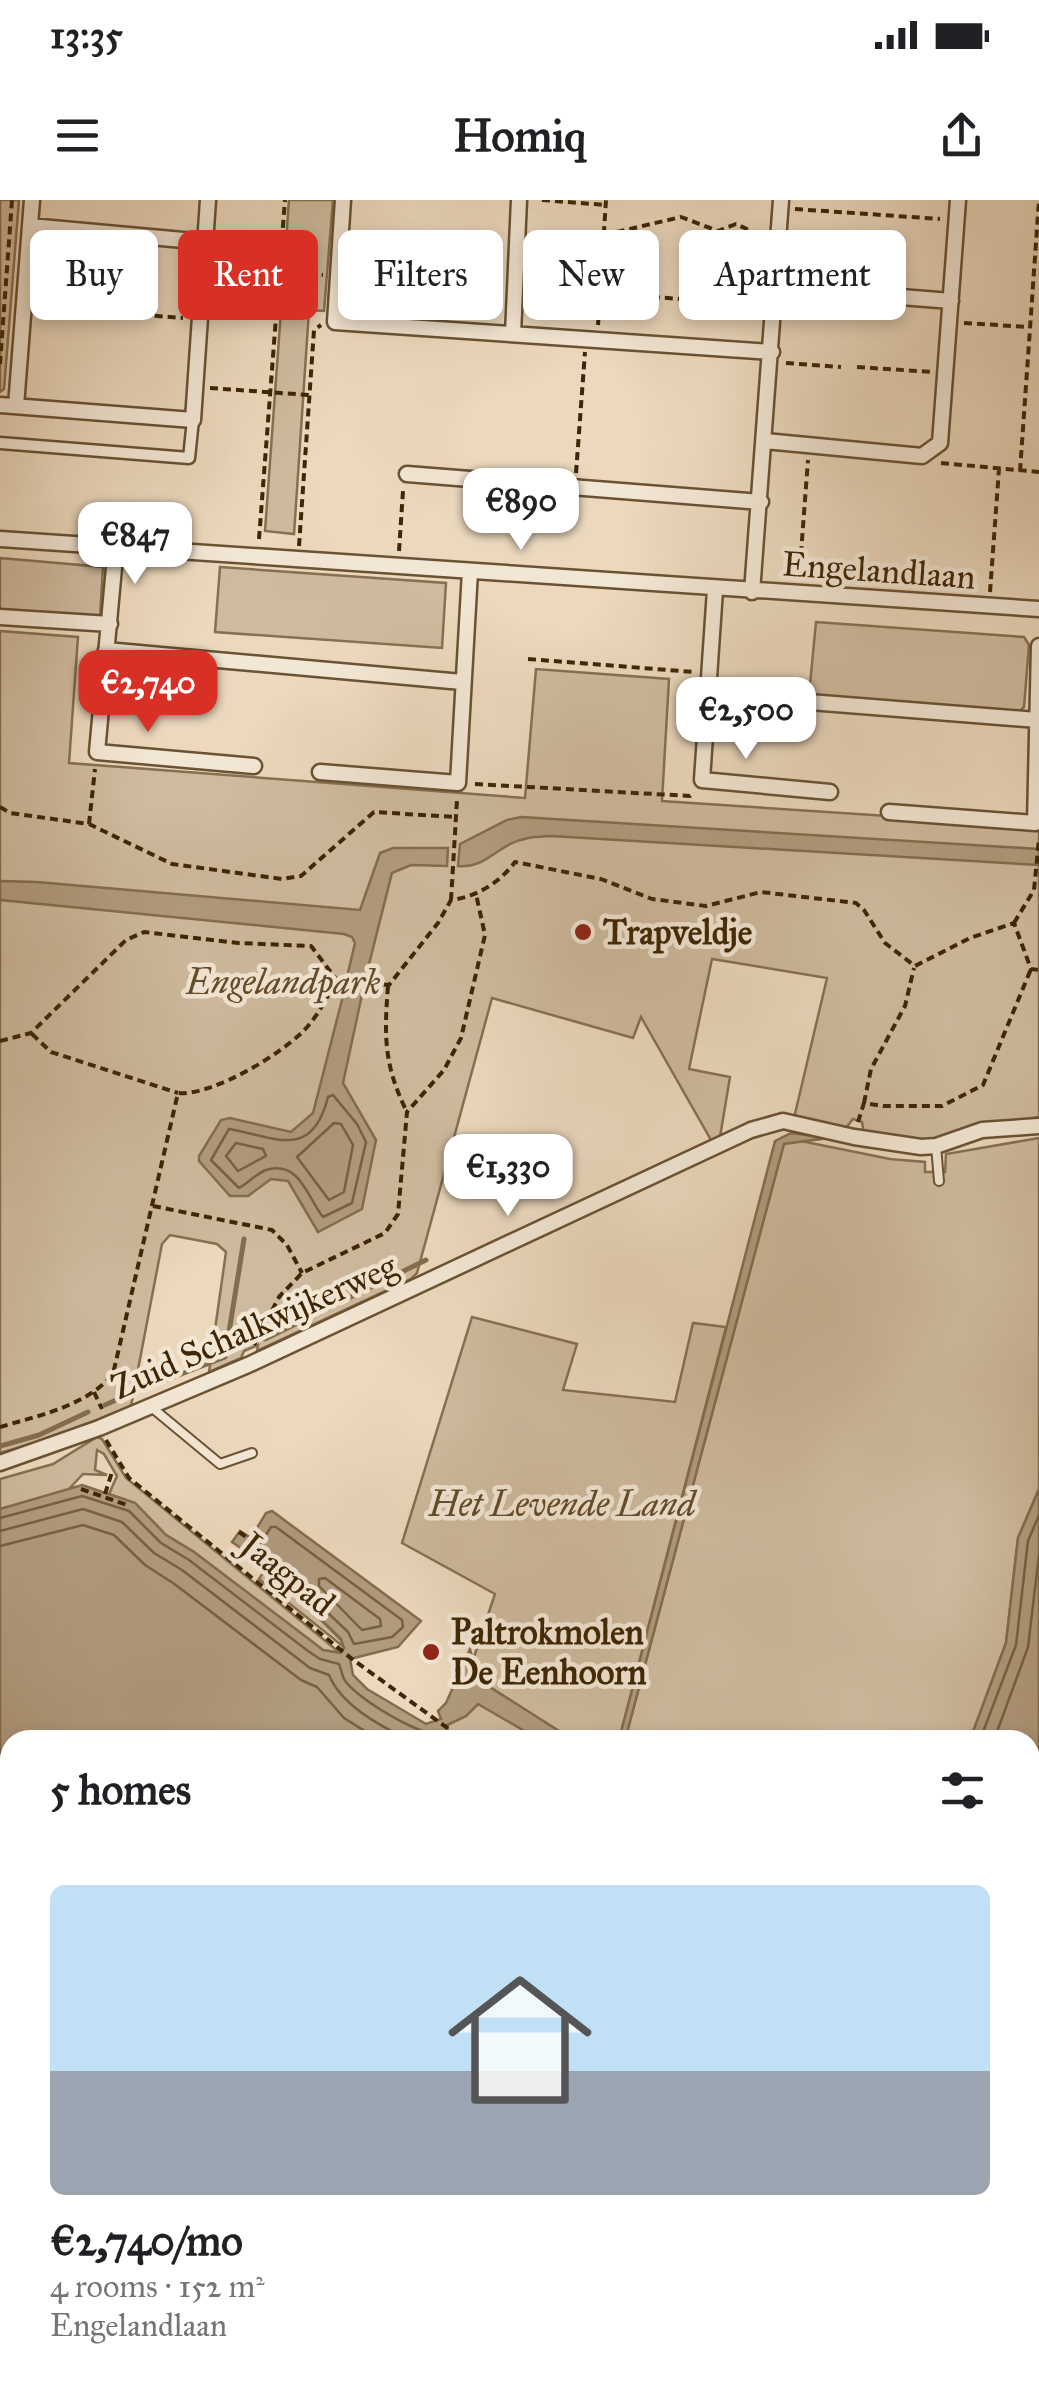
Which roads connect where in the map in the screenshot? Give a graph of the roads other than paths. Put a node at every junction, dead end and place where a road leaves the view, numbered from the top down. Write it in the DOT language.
graph roads {
  1 [pos="32,200"];
  2 [pos="208,200"];
  3 [pos="343,200"];
  4 [pos="518,200"];
  5 [pos="958,200"];
  6 [pos="781,204"];
  7 [pos="30,226"];
  8 [pos="207,230"];
  9 [pos="779,230"];
  10 [pos="178,239"];
  11 [pos="906,297"];
  12 [pos="950,301"];
  13 [pos="200,320"];
  14 [pos="774,320"];
  15 [pos="513,334"];
  16 [pos="771,357"];
  17 [pos="8,406"];
  18 [pos="193,420"];
  19 [pos="765,441"];
  20 [pos="0,443"];
  21 [pos="407,474"];
  22 [pos="761,502"];
  23 [pos="0,539"];
  24 [pos="116,546"];
  25 [pos="470,571"];
  26 [pos="716,590"];
  27 [pos="752,592"];
  28 [pos="1039,609"];
  29 [pos="0,617"];
  30 [pos="110,624"];
  31 [pos="1039,646"];
  32 [pos="106,650"];
  33 [pos="462,682"];
  34 [pos="707,694"];
  35 [pos="1037,720"];
  36 [pos="254,766"];
  37 [pos="320,772"];
  38 [pos="830,792"];
  39 [pos="889,812"];
  40 [pos="1039,1126"];
  41 [pos="936,1146"];
  42 [pos="939,1182"];
  43 [pos="150,1406"];
  44 [pos="252,1452"];
  45 [pos="0,1462"];
  1 -- 7 [label="street"];
  2 -- 8 [label="street"];
  3 -- 15 [label="street"];
  4 -- 15 [label="street"];
  5 -- 12 [label="street"];
  6 -- 9 [label="street"];
  7 -- 10 [label="street"];
  7 -- 17 [label="street"];
  11 -- 12 [label="street"];
  12 -- 19 [label="street"];
  13 -- 18 [label="street"];
  14 -- 16 [label="street"];
  15 -- 16 [label="street"];
  16 -- 19 [label="street"];
  17 -- 18 [label="street"];
  18 -- 20 [label="street"];
  19 -- 22 [label="street"];
  21 -- 22 [label="street"];
  22 -- 27 [label="street"];
  23 -- 24 [label="street, Engelandlaan"];
  24 -- 25 [label="street, Engelandlaan"];
  24 -- 30 [label="street"];
  25 -- 26 [label="street, Engelandlaan"];
  25 -- 33 [label="street"];
  26 -- 27 [label="street, Engelandlaan"];
  26 -- 34 [label="street"];
  27 -- 28 [label="street, Engelandlaan"];
  29 -- 30 [label="street"];
  30 -- 32 [label="street"];
  31 -- 35 [label="street"];
  32 -- 33 [label="street"];
  32 -- 36 [label="street"];
  33 -- 37 [label="street"];
  34 -- 35 [label="street"];
  34 -- 38 [label="street"];
  35 -- 39 [label="street"];
  40 -- 41 [label="street, Zuid Schalkwijkerweg"];
  41 -- 42 [label="lane"];
  41 -- 43 [label="street, Zuid Schalkwijkerweg"];
  43 -- 44 [label="lane"];
  43 -- 45 [label="street, Zuid Schalkwijkerweg"];
}
